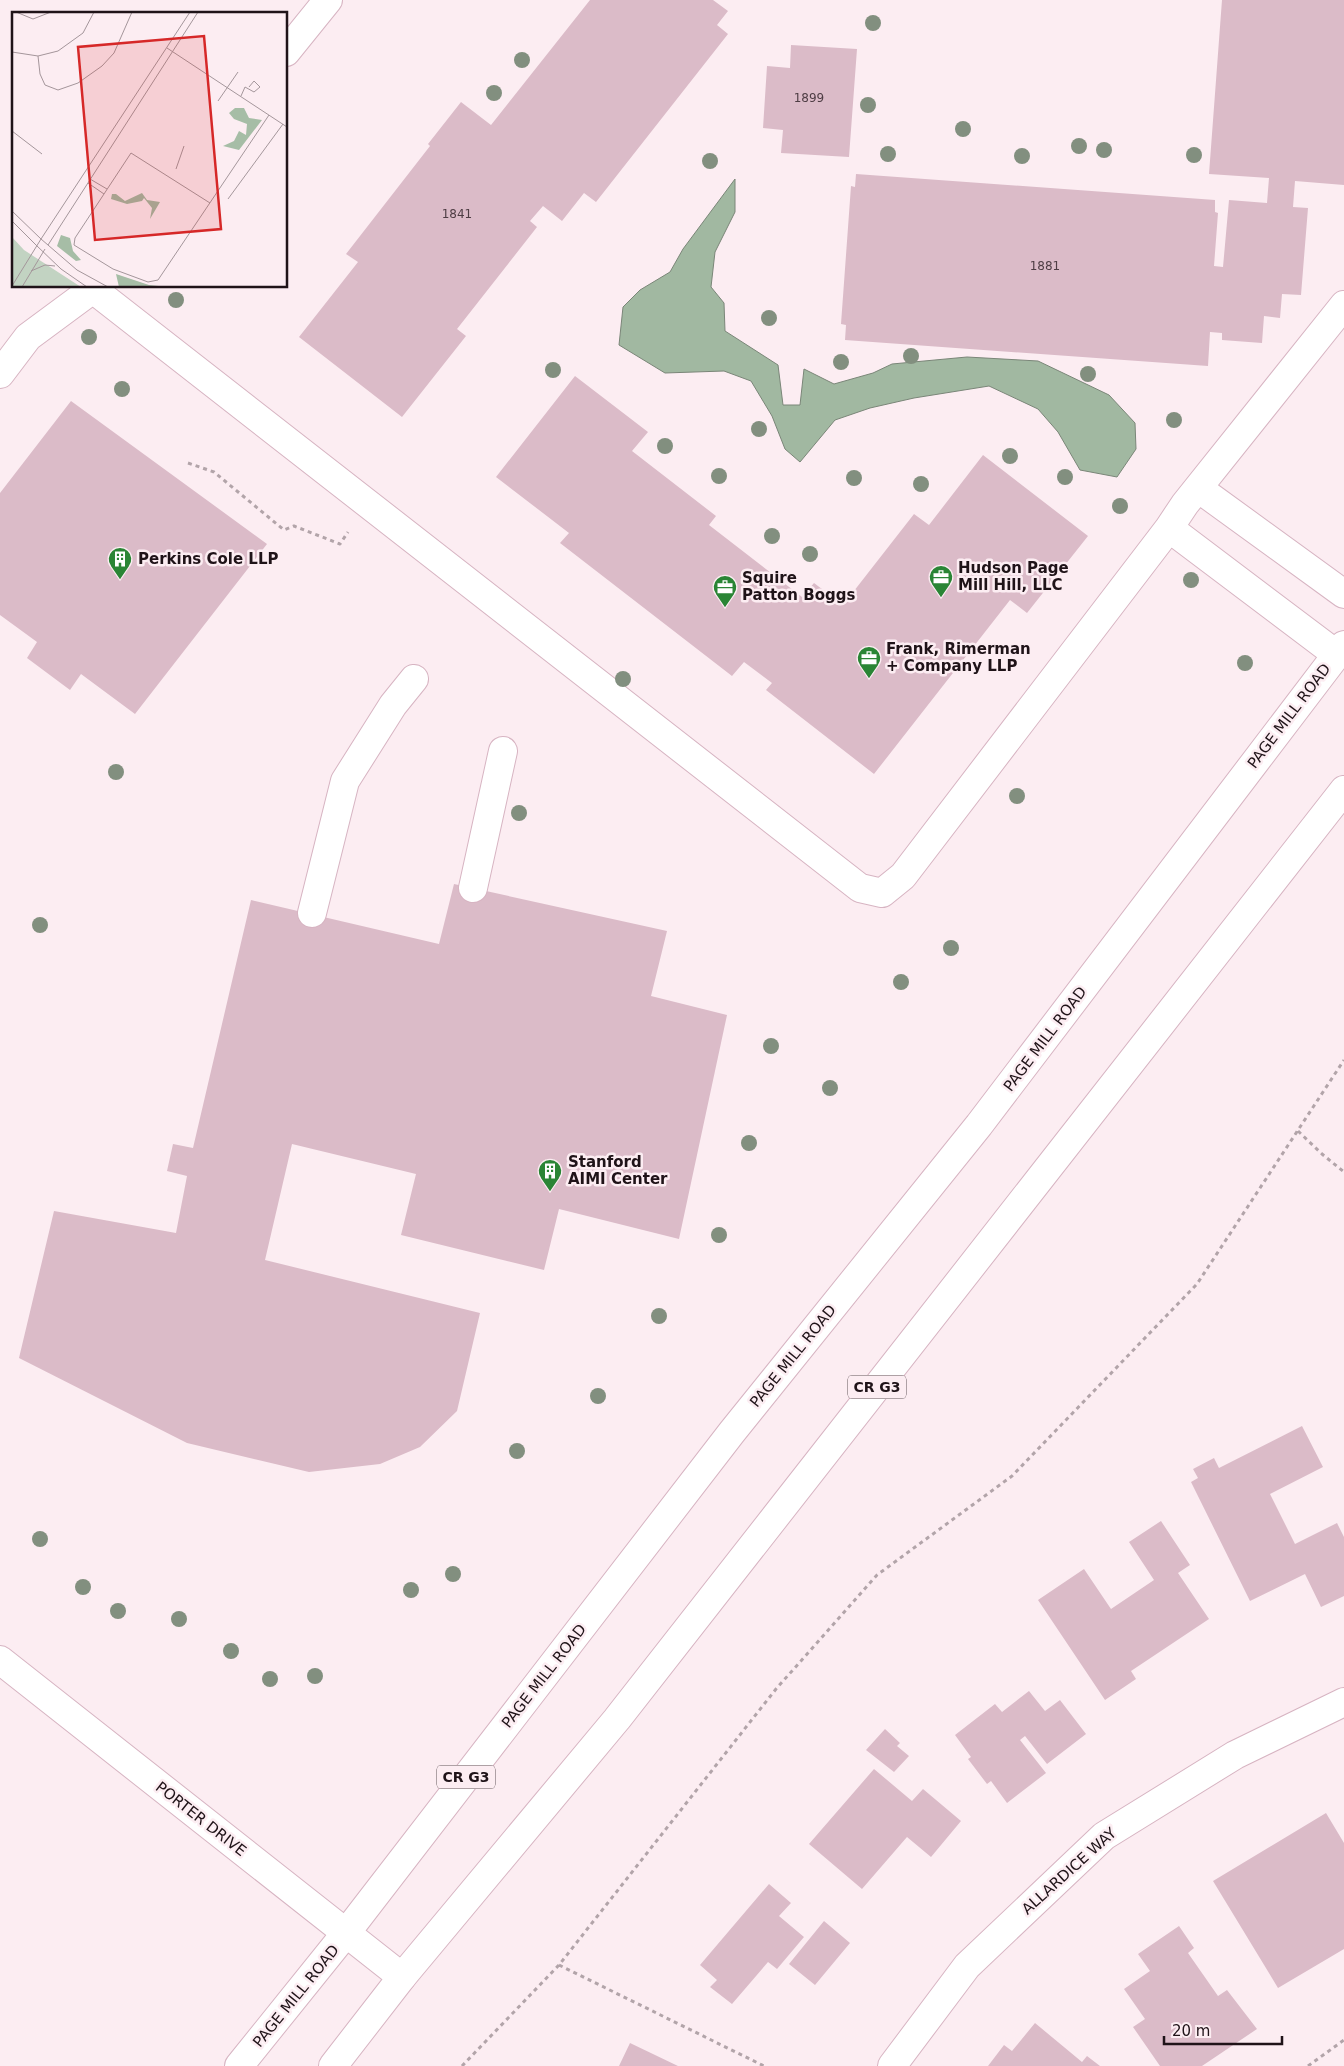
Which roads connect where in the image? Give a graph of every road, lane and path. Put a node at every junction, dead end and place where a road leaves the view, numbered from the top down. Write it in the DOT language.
graph roads {
  1 [pos="328,0"];
  2 [pos="288,50"];
  3 [pos="96,288"];
  4 [pos="1344,305"];
  5 [pos="0,374"];
  6 [pos="188,463"];
  7 [pos="1198,488"];
  8 [pos="1170,528"];
  9 [pos="350,530"];
  10 [pos="1344,594"];
  11 [pos="1340,649"];
  12 [pos="414,679"];
  13 [pos="503,751"];
  14 [pos="1344,790"];
  15 [pos="473,888"];
  16 [pos="312,913"];
  17 [pos="1344,1060"];
  18 [pos="1298,1131"];
  19 [pos="1344,1172"];
  20 [pos="0,1660"];
  21 [pos="1344,1702"];
  22 [pos="346,1933"];
  23 [pos="559,1965"];
  24 [pos="402,1977"];
  25 [pos="1344,2040"];
  26 [pos="240,2066"];
  27 [pos="333,2066"];
  28 [pos="462,2066"];
  29 [pos="764,2066"];
  30 [pos="892,2066"];
  31 [pos="1308,2066"];
  1 -- 2 [label="main road"];
  3 -- 5 [label="main road"];
  3 -- 8 [label="main road"];
  4 -- 7 [label="main road"];
  6 -- 9 [label="path"];
  7 -- 8 [label="main road"];
  7 -- 10 [label="main road"];
  8 -- 11 [label="main road"];
  11 -- 22 [label="main road, PAGE MILL ROAD / CR G3"];
  12 -- 16 [label="main road"];
  13 -- 15 [label="main road"];
  14 -- 24 [label="main road, CR G3"];
  17 -- 18 [label="path"];
  18 -- 19 [label="path"];
  18 -- 23 [label="path"];
  20 -- 22 [label="main road, PORTER DRIVE"];
  21 -- 30 [label="main road, ALLARDICE WAY"];
  22 -- 24 [label="main road, PORTER DRIVE"];
  22 -- 26 [label="main road, PAGE MILL ROAD / CR G3"];
  23 -- 28 [label="path"];
  23 -- 29 [label="path"];
  24 -- 27 [label="main road, CR G3"];
  25 -- 31 [label="path"];
}
